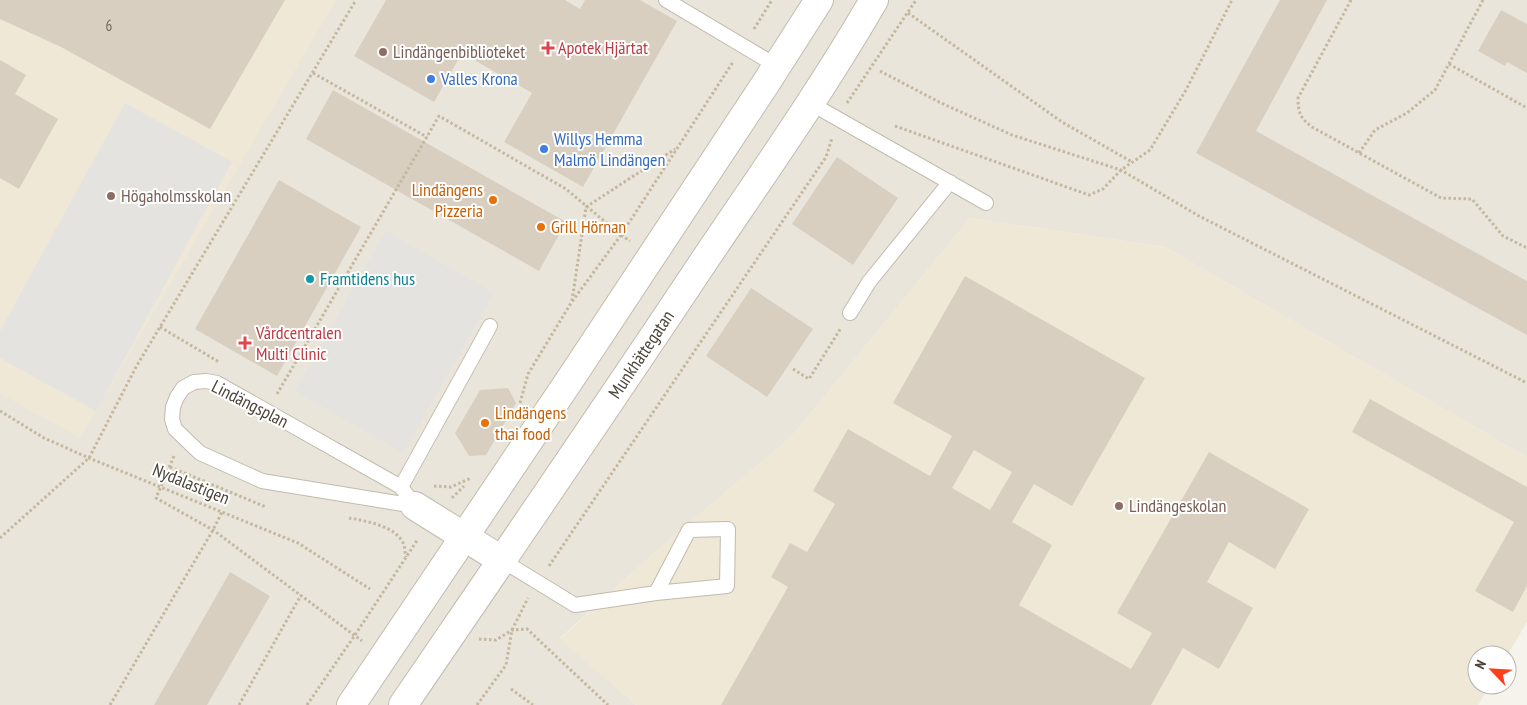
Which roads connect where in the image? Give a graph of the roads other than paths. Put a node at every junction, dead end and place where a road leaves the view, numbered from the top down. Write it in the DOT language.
graph roads {
  1 [pos="666,0"];
  2 [pos="819,0"];
  3 [pos="874,0"];
  4 [pos="777,66"];
  5 [pos="810,103"];
  6 [pos="950,182"];
  7 [pos="986,203"];
  8 [pos="850,313"];
  9 [pos="490,326"];
  10 [pos="416,503"];
  11 [pos="464,536"];
  12 [pos="503,560"];
  13 [pos="656,593"];
  14 [pos="351,705"];
  15 [pos="403,705"];
  1 -- 4 [label="lane"];
  2 -- 4 [label="street"];
  3 -- 5 [label="street, Munkhättegatan"];
  4 -- 11 [label="street"];
  5 -- 6 [label="lane"];
  5 -- 12 [label="street, Munkhättegatan"];
  6 -- 7 [label="lane"];
  6 -- 8 [label="lane"];
  9 -- 10 [label="lane"];
  10 -- 10 [label="lane, Lindängsplan"];
  10 -- 11 [label="street, Lindängsplan"];
  11 -- 12 [label="street, Lindängsplan"];
  11 -- 14 [label="street"];
  12 -- 13 [label="lane"];
  12 -- 15 [label="street, Munkhättegatan"];
  13 -- 13 [label="lane"];
}
